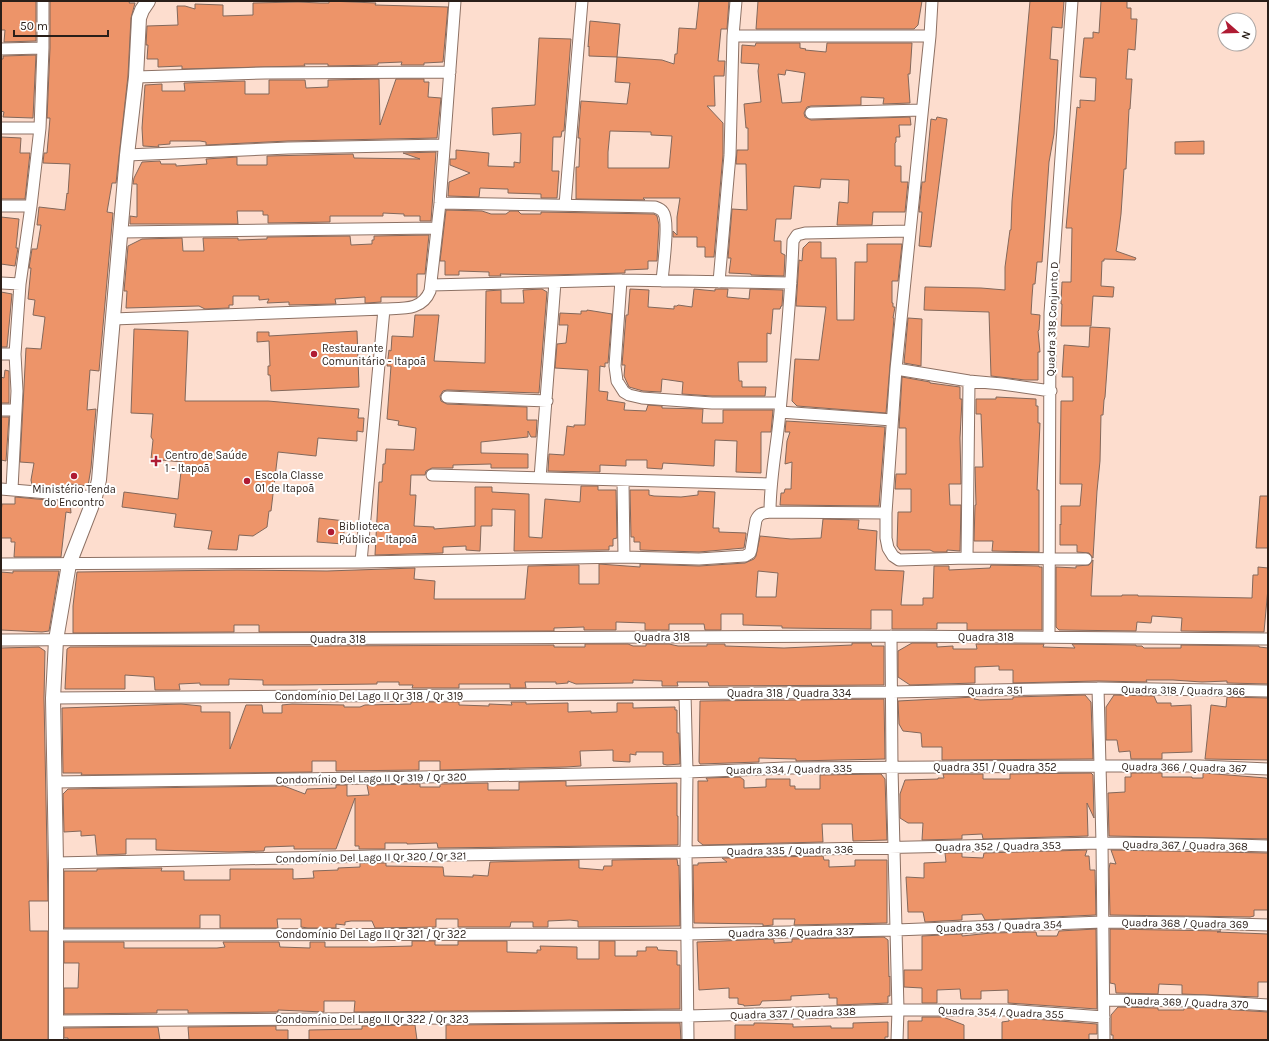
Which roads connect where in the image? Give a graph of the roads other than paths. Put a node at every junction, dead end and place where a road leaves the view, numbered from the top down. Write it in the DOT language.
graph roads {
  1 [pos="43,1"];
  2 [pos="148,1"];
  3 [pos="455,1"];
  4 [pos="582,1"];
  5 [pos="736,1"];
  6 [pos="932,1"];
  7 [pos="1072,1"];
  8 [pos="733,36"];
  9 [pos="930,36"];
  10 [pos="43,48"];
  11 [pos="1,49"];
  12 [pos="450,72"];
  13 [pos="136,77"];
  14 [pos="922,110"];
  15 [pos="811,113"];
  16 [pos="1,128"];
  17 [pos="40,128"];
  18 [pos="444,145"];
  19 [pos="127,155"];
  20 [pos="440,203"];
  21 [pos="565,205"];
  22 [pos="1,206"];
  23 [pos="31,206"];
  24 [pos="436,228"];
  25 [pos="909,231"];
  26 [pos="121,232"];
  27 [pos="621,280"];
  28 [pos="662,281"];
  29 [pos="555,282"];
  30 [pos="719,282"];
  31 [pos="792,282"];
  32 [pos="1,283"];
  33 [pos="20,284"];
  34 [pos="431,284"];
  35 [pos="384,309"];
  36 [pos="112,318"];
  37 [pos="1,354"];
  38 [pos="15,354"];
  39 [pos="896,369"];
  40 [pos="968,381"];
  41 [pos="1050,391"];
  42 [pos="447,397"];
  43 [pos="547,401"];
  44 [pos="780,408"];
  45 [pos="1,410"];
  46 [pos="16,410"];
  47 [pos="892,420"];
  48 [pos="432,474"];
  49 [pos="540,478"];
  50 [pos="623,481"];
  51 [pos="770,484"];
  52 [pos="6,489"];
  53 [pos="96,497"];
  54 [pos="770,512"];
  55 [pos="886,513"];
  56 [pos="624,557"];
  57 [pos="968,558"];
  58 [pos="1050,558"];
  59 [pos="1086,559"];
  60 [pos="360,562"];
  61 [pos="1,564"];
  62 [pos="69,564"];
  63 [pos="891,636"];
  64 [pos="1049,637"];
  65 [pos="1268,639"];
  66 [pos="1,640"];
  67 [pos="56,640"];
  68 [pos="1098,688"];
  69 [pos="1268,691"];
  70 [pos="892,692"];
  71 [pos="685,694"];
  72 [pos="53,698"];
  73 [pos="1099,766"];
  74 [pos="892,768"];
  75 [pos="1268,769"];
  76 [pos="687,772"];
  77 [pos="54,782"];
  78 [pos="1102,843"];
  79 [pos="1268,846"];
  80 [pos="894,848"];
  81 [pos="686,852"];
  82 [pos="56,863"];
  83 [pos="1103,922"];
  84 [pos="1268,925"];
  85 [pos="896,930"];
  86 [pos="687,934"];
  87 [pos="56,935"];
  88 [pos="1104,1000"];
  89 [pos="1268,1005"];
  90 [pos="898,1010"];
  91 [pos="688,1016"];
  92 [pos="1104,1016"];
  93 [pos="57,1021"];
  94 [pos="56,1040"];
  95 [pos="688,1040"];
  96 [pos="897,1040"];
  97 [pos="1104,1040"];
  1 -- 10 [label="street"];
  2 -- 13 [label="street"];
  3 -- 12 [label="street"];
  4 -- 21 [label="street"];
  5 -- 8 [label="street"];
  6 -- 9 [label="street"];
  7 -- 41 [label="street, Quadra 318 Conjunto D"];
  8 -- 9 [label="street"];
  8 -- 30 [label="street"];
  9 -- 14 [label="street"];
  10 -- 11 [label="street"];
  10 -- 17 [label="street"];
  12 -- 13 [label="street"];
  12 -- 18 [label="street"];
  13 -- 19 [label="street"];
  14 -- 15 [label="street"];
  14 -- 25 [label="street"];
  16 -- 17 [label="street"];
  17 -- 23 [label="street"];
  18 -- 19 [label="street"];
  18 -- 20 [label="street"];
  19 -- 26 [label="street"];
  20 -- 21 [label="street"];
  20 -- 24 [label="street"];
  21 -- 28 [label="street"];
  22 -- 23 [label="street"];
  23 -- 33 [label="street"];
  24 -- 26 [label="street"];
  24 -- 34 [label="street"];
  25 -- 31 [label="street"];
  25 -- 39 [label="street"];
  26 -- 36 [label="street"];
  27 -- 28 [label="street"];
  27 -- 29 [label="street"];
  27 -- 44 [label="street"];
  28 -- 30 [label="street"];
  29 -- 34 [label="street"];
  29 -- 43 [label="street"];
  30 -- 31 [label="street"];
  31 -- 44 [label="street"];
  32 -- 33 [label="street"];
  33 -- 38 [label="street"];
  34 -- 35 [label="street"];
  35 -- 36 [label="street"];
  35 -- 60 [label="street"];
  36 -- 53 [label="street"];
  37 -- 38 [label="street"];
  38 -- 46 [label="street"];
  39 -- 40 [label="street"];
  39 -- 47 [label="street"];
  40 -- 41 [label="street"];
  40 -- 57 [label="street"];
  41 -- 58 [label="street, Quadra 318 Conjunto D"];
  42 -- 43 [label="street"];
  43 -- 49 [label="street"];
  44 -- 47 [label="street"];
  44 -- 51 [label="street"];
  45 -- 46 [label="street"];
  46 -- 52 [label="street"];
  47 -- 55 [label="street"];
  48 -- 49 [label="street"];
  49 -- 50 [label="street"];
  50 -- 51 [label="street"];
  50 -- 56 [label="street"];
  51 -- 54 [label="street"];
  52 -- 53 [label="street"];
  53 -- 62 [label="street"];
  54 -- 55 [label="street"];
  54 -- 56 [label="street"];
  55 -- 57 [label="street"];
  56 -- 60 [label="street"];
  57 -- 58 [label="street"];
  58 -- 59 [label="street"];
  58 -- 64 [label="street, Quadra 318 Conjunto D"];
  60 -- 62 [label="street"];
  61 -- 62 [label="street"];
  62 -- 67 [label="street"];
  63 -- 64 [label="street, Quadra 318"];
  63 -- 67 [label="street, Quadra 318"];
  63 -- 70 [label="street"];
  64 -- 65 [label="street, Quadra 318"];
  66 -- 67 [label="street, Quadra 318"];
  67 -- 72 [label="street"];
  68 -- 69 [label="street, Quadra 318 / Quadra 366"];
  68 -- 70 [label="street, Quadra 351"];
  68 -- 73 [label="street"];
  70 -- 71 [label="street, Quadra 318 / Quadra 334"];
  70 -- 74 [label="street"];
  71 -- 72 [label="street, Condomínio Del Lago II Qr 318 / Qr 319"];
  71 -- 76 [label="street"];
  72 -- 77 [label="street"];
  73 -- 74 [label="street, Quadra 351 / Quadra 352"];
  73 -- 75 [label="street, Quadra 366 / Quadra 367"];
  73 -- 78 [label="street"];
  74 -- 76 [label="street, Quadra 334 / Quadra 335"];
  74 -- 80 [label="street"];
  76 -- 77 [label="street, Condomínio Del Lago II Qr 319 / Qr 320"];
  76 -- 81 [label="street"];
  77 -- 82 [label="street"];
  78 -- 79 [label="street, Quadra 367 / Quadra 368"];
  78 -- 80 [label="street, Quadra 352 / Quadra 353"];
  78 -- 83 [label="street"];
  80 -- 81 [label="street, Quadra 335 / Quadra 336"];
  80 -- 85 [label="street"];
  81 -- 82 [label="street, Condomínio Del Lago II Qr 320 / Qr 321"];
  81 -- 86 [label="street"];
  82 -- 87 [label="street"];
  83 -- 84 [label="street, Quadra 368 / Quadra 369"];
  83 -- 85 [label="street, Quadra 353 / Quadra 354"];
  83 -- 88 [label="street"];
  85 -- 86 [label="street, Quadra 336 / Quadra 337"];
  85 -- 90 [label="street"];
  86 -- 87 [label="street, Condomínio Del Lago II Qr 321 / Qr 322"];
  86 -- 91 [label="street"];
  87 -- 93 [label="street"];
  88 -- 89 [label="street, Quadra 369 / Quadra 370"];
  88 -- 92 [label="street"];
  90 -- 91 [label="street, Quadra 337 / Quadra 338"];
  90 -- 92 [label="street, Quadra 354 / Quadra 355"];
  90 -- 96 [label="street"];
  91 -- 93 [label="street, Condomínio Del Lago II Qr 322 / Qr 323"];
  91 -- 95 [label="street"];
  92 -- 97 [label="street"];
  93 -- 94 [label="street"];
}
